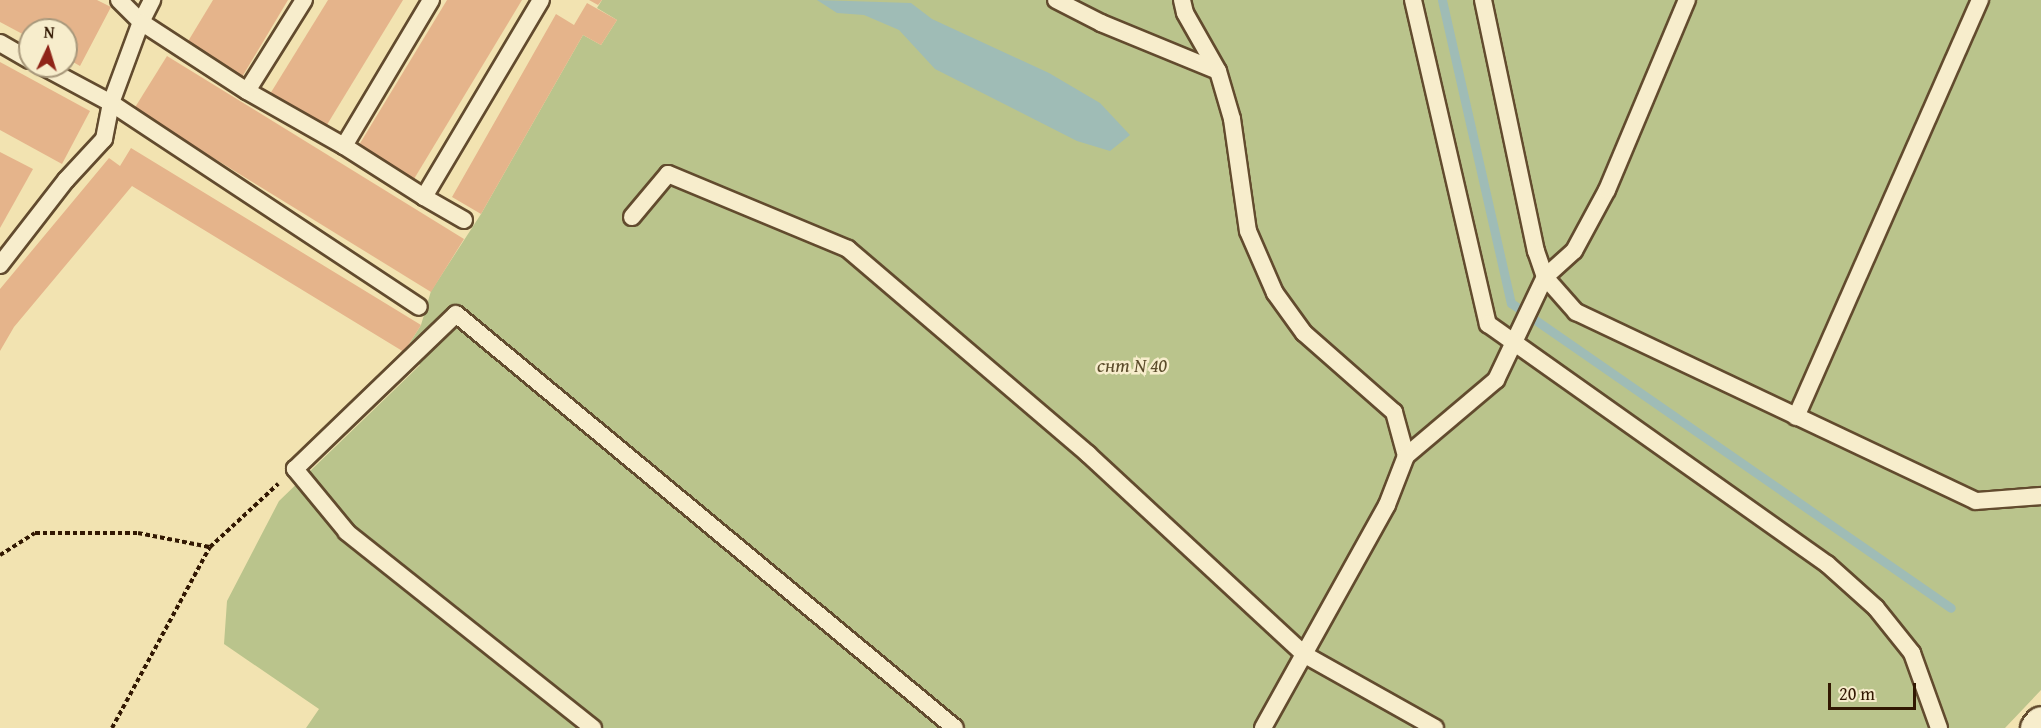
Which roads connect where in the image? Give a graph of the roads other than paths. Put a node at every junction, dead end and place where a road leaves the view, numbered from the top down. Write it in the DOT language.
graph roads {
  1 [pos="119,0"];
  2 [pos="152,0"];
  3 [pos="304,0"];
  4 [pos="431,0"];
  5 [pos="541,0"];
  6 [pos="1056,0"];
  7 [pos="1182,0"];
  8 [pos="1413,0"];
  9 [pos="1483,0"];
  10 [pos="1687,0"];
  11 [pos="1980,0"];
  12 [pos="141,22"];
  13 [pos="0,43"];
  14 [pos="18,53"];
  15 [pos="1218,71"];
  16 [pos="64,78"];
  17 [pos="247,90"];
  18 [pos="111,103"];
  19 [pos="344,146"];
  20 [pos="424,197"];
  21 [pos="632,217"];
  22 [pos="464,220"];
  23 [pos="0,264"];
  24 [pos="1545,277"];
  25 [pos="419,307"];
  26 [pos="1512,341"];
  27 [pos="1796,417"];
  28 [pos="1406,456"];
  29 [pos="2041,496"];
  30 [pos="1305,655"];
  31 [pos="2041,723"];
  32 [pos="593,728"];
  33 [pos="955,728"];
  34 [pos="1263,728"];
  35 [pos="1435,728"];
  36 [pos="1939,728"];
  37 [pos="2037,728"];
  1 -- 12 [label="lane"];
  2 -- 12 [label="lane"];
  3 -- 17 [label="lane"];
  4 -- 19 [label="lane"];
  5 -- 20 [label="lane"];
  6 -- 15 [label="lane"];
  7 -- 15 [label="lane"];
  8 -- 26 [label="lane"];
  9 -- 24 [label="lane"];
  10 -- 24 [label="lane"];
  11 -- 27 [label="lane"];
  12 -- 17 [label="lane"];
  12 -- 18 [label="lane"];
  13 -- 14 [label="lane"];
  15 -- 28 [label="lane"];
  16 -- 18 [label="lane"];
  17 -- 19 [label="lane"];
  18 -- 23 [label="lane"];
  18 -- 25 [label="lane"];
  19 -- 20 [label="lane"];
  20 -- 22 [label="lane"];
  21 -- 30 [label="lane"];
  24 -- 26 [label="lane"];
  24 -- 27 [label="lane"];
  26 -- 28 [label="lane"];
  26 -- 36 [label="lane"];
  27 -- 29 [label="lane"];
  28 -- 30 [label="lane"];
  30 -- 34 [label="lane"];
  30 -- 35 [label="lane"];
  31 -- 37 [label="street"];
  32 -- 33 [label="lane"];
}
